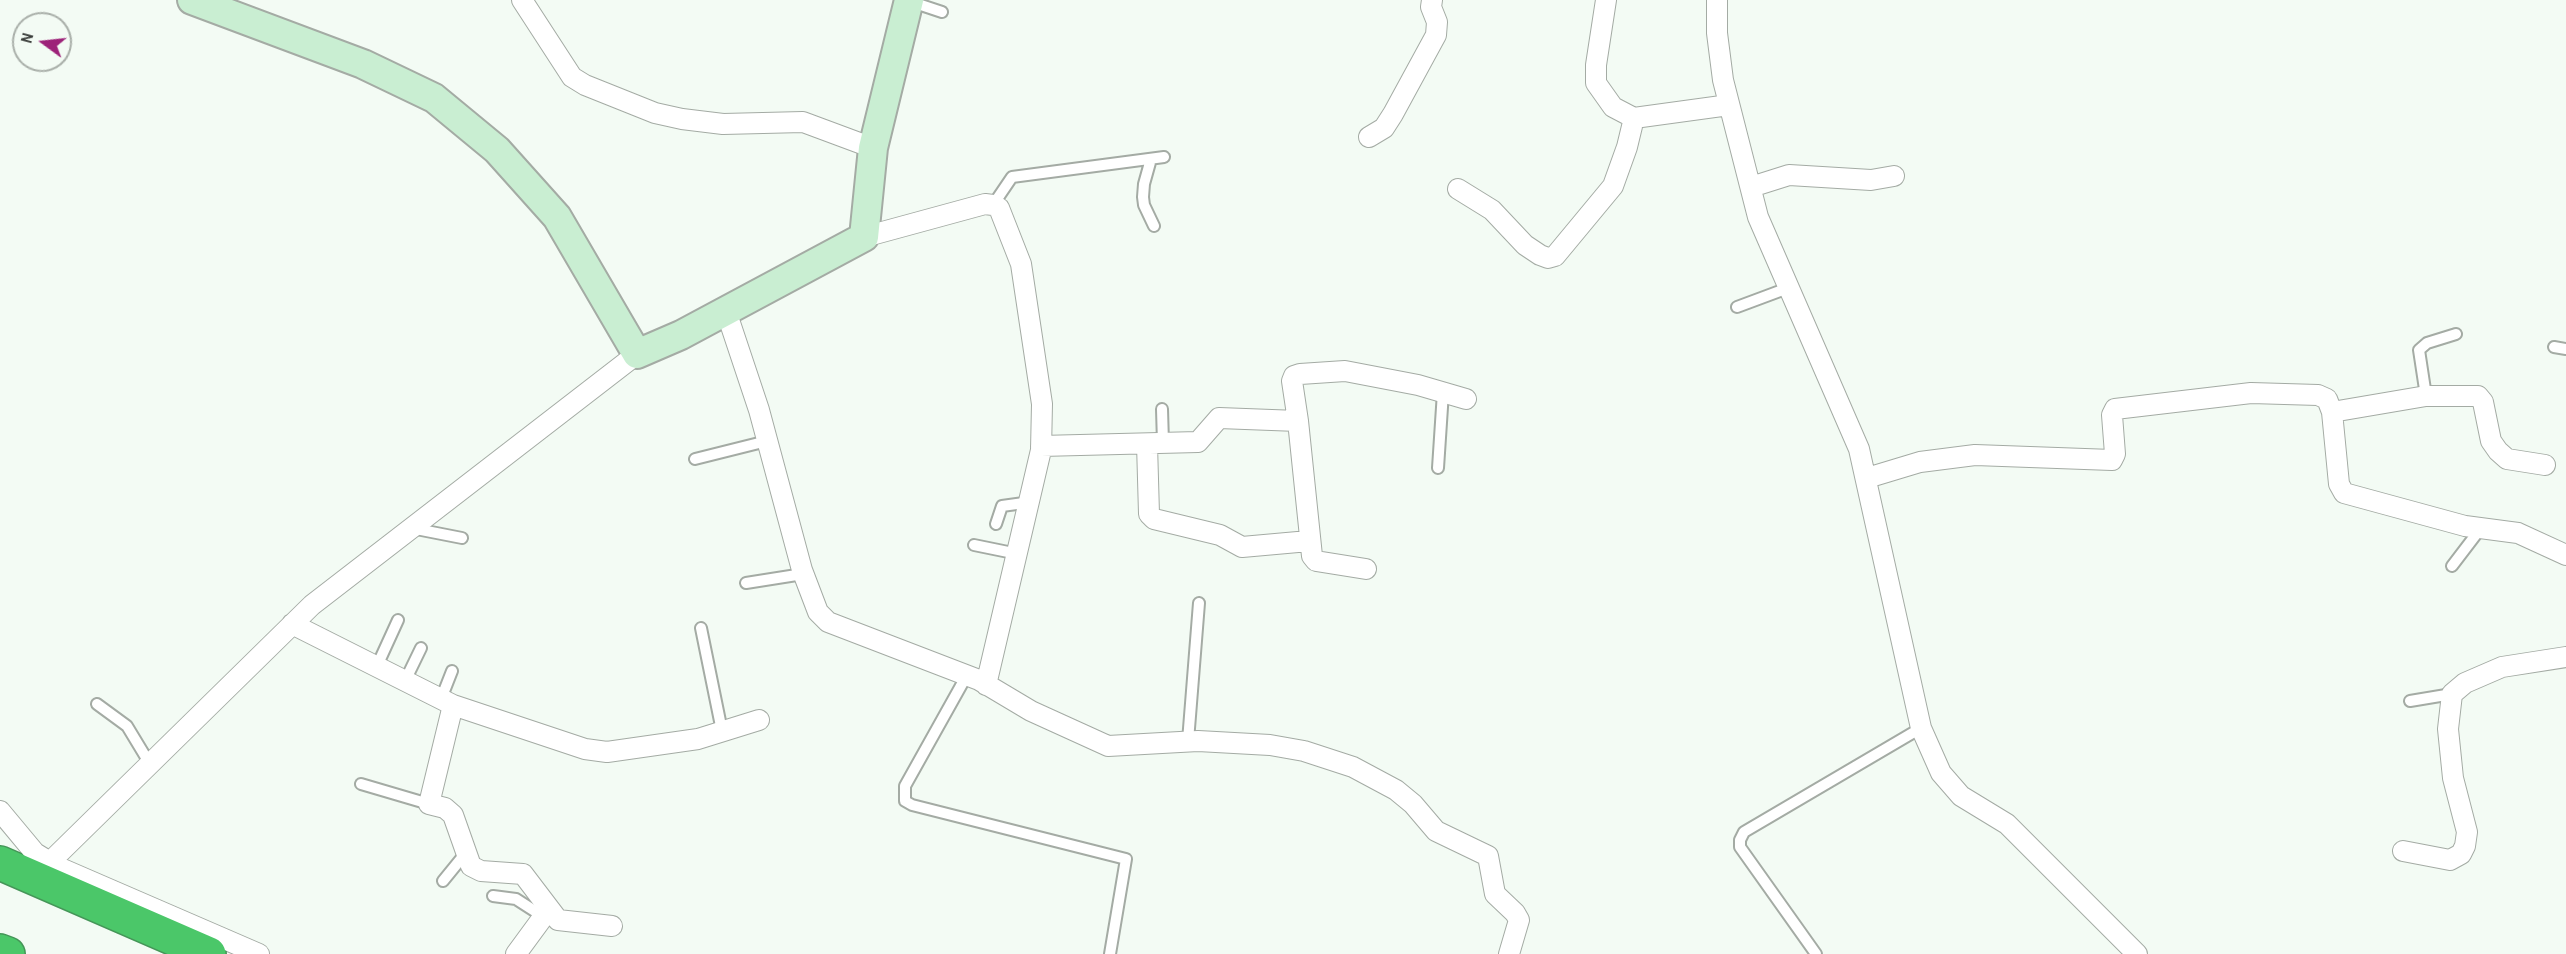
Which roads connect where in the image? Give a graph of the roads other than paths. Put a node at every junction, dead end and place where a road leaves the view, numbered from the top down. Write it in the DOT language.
graph roads {
  1 [pos="192,0"];
  2 [pos="522,0"];
  3 [pos="908,0"];
  4 [pos="1432,0"];
  5 [pos="1606,0"];
  6 [pos="1717,0"];
  7 [pos="942,12"];
  8 [pos="1729,105"];
  9 [pos="1634,118"];
  10 [pos="1369,137"];
  11 [pos="873,148"];
  12 [pos="1164,157"];
  13 [pos="1151,159"];
  14 [pos="1894,176"];
  15 [pos="1750,187"];
  16 [pos="1458,189"];
  17 [pos="993,205"];
  18 [pos="1154,226"];
  19 [pos="864,237"];
  20 [pos="1788,288"];
  21 [pos="1737,307"];
  22 [pos="726,312"];
  23 [pos="2456,334"];
  24 [pos="2554,347"];
  25 [pos="2566,349"];
  26 [pos="637,354"];
  27 [pos="1443,392"];
  28 [pos="2427,396"];
  29 [pos="1466,399"];
  30 [pos="1162,410"];
  31 [pos="2332,412"];
  32 [pos="1298,421"];
  33 [pos="767,441"];
  34 [pos="1155,443"];
  35 [pos="1041,446"];
  36 [pos="695,459"];
  37 [pos="2545,465"];
  38 [pos="1438,468"];
  39 [pos="1867,478"];
  40 [pos="1031,502"];
  41 [pos="996,524"];
  42 [pos="411,528"];
  43 [pos="2481,528"];
  44 [pos="462,538"];
  45 [pos="1309,541"];
  46 [pos="974,545"];
  47 [pos="1018,554"];
  48 [pos="2566,555"];
  49 [pos="2452,566"];
  50 [pos="1366,569"];
  51 [pos="803,574"];
  52 [pos="746,583"];
  53 [pos="1199,603"];
  54 [pos="398,621"];
  55 [pos="292,624"];
  56 [pos="701,628"];
  57 [pos="421,648"];
  58 [pos="2566,657"];
  59 [pos="377,666"];
  60 [pos="452,671"];
  61 [pos="967,675"];
  62 [pos="405,681"];
  63 [pos="986,685"];
  64 [pos="2452,694"];
  65 [pos="2410,701"];
  66 [pos="447,702"];
  67 [pos="97,704"];
  68 [pos="759,720"];
  69 [pos="1921,728"];
  70 [pos="722,731"];
  71 [pos="1188,741"];
  72 [pos="150,764"];
  73 [pos="361,784"];
  74 [pos="429,804"];
  75 [pos="0,811"];
  76 [pos="2403,851"];
  77 [pos="465,854"];
  78 [pos="50,862"];
  79 [pos="0,863"];
  80 [pos="443,880"];
  81 [pos="493,897"];
  82 [pos="546,913"];
  83 [pos="612,926"];
  84 [pos="0,951"];
  85 [pos="8,954"];
  86 [pos="209,954"];
  87 [pos="259,954"];
  88 [pos="516,954"];
  89 [pos="1110,954"];
  90 [pos="1509,954"];
  91 [pos="1816,954"];
  92 [pos="2137,954"];
  1 -- 26 [label="street"];
  2 -- 11 [label="street"];
  3 -- 7 [label="lane"];
  3 -- 11 [label="street"];
  4 -- 10 [label="street"];
  5 -- 9 [label="street"];
  6 -- 8 [label="street"];
  8 -- 9 [label="street"];
  8 -- 15 [label="street"];
  9 -- 16 [label="street"];
  11 -- 19 [label="street"];
  12 -- 13 [label="lane"];
  13 -- 17 [label="lane"];
  13 -- 18 [label="lane"];
  14 -- 15 [label="street"];
  15 -- 20 [label="street"];
  17 -- 19 [label="street"];
  17 -- 35 [label="street"];
  19 -- 22 [label="street"];
  20 -- 21 [label="lane"];
  20 -- 39 [label="street"];
  22 -- 26 [label="street"];
  22 -- 33 [label="street"];
  23 -- 28 [label="lane"];
  24 -- 25 [label="lane"];
  26 -- 42 [label="street"];
  27 -- 29 [label="street"];
  27 -- 32 [label="street"];
  27 -- 38 [label="lane"];
  28 -- 31 [label="street"];
  28 -- 37 [label="street"];
  30 -- 34 [label="lane"];
  31 -- 39 [label="street"];
  31 -- 43 [label="street"];
  32 -- 34 [label="street"];
  32 -- 45 [label="street"];
  33 -- 36 [label="lane"];
  33 -- 51 [label="street"];
  34 -- 35 [label="street"];
  34 -- 45 [label="street"];
  35 -- 40 [label="street"];
  39 -- 69 [label="street"];
  40 -- 41 [label="lane"];
  40 -- 47 [label="street"];
  42 -- 44 [label="lane"];
  42 -- 55 [label="street"];
  43 -- 48 [label="street"];
  43 -- 49 [label="lane"];
  45 -- 50 [label="street"];
  46 -- 47 [label="lane"];
  47 -- 63 [label="street"];
  51 -- 52 [label="lane"];
  51 -- 61 [label="street"];
  53 -- 71 [label="lane"];
  54 -- 59 [label="lane"];
  55 -- 59 [label="street"];
  55 -- 72 [label="street"];
  56 -- 70 [label="lane"];
  57 -- 62 [label="lane"];
  58 -- 64 [label="street"];
  59 -- 62 [label="street"];
  60 -- 66 [label="lane"];
  61 -- 63 [label="street"];
  61 -- 89 [label="lane"];
  62 -- 66 [label="street"];
  63 -- 71 [label="street"];
  64 -- 65 [label="lane"];
  64 -- 76 [label="street"];
  66 -- 70 [label="street"];
  66 -- 74 [label="street"];
  67 -- 72 [label="lane"];
  68 -- 70 [label="street"];
  69 -- 91 [label="lane"];
  69 -- 92 [label="street"];
  71 -- 90 [label="street"];
  72 -- 78 [label="street"];
  73 -- 74 [label="lane"];
  74 -- 77 [label="street"];
  75 -- 78 [label="street"];
  77 -- 80 [label="lane"];
  77 -- 82 [label="street"];
  78 -- 87 [label="street"];
  79 -- 86 [label="highway"];
  81 -- 82 [label="lane"];
  82 -- 83 [label="street"];
  82 -- 88 [label="street"];
  84 -- 85 [label="highway"];
}
